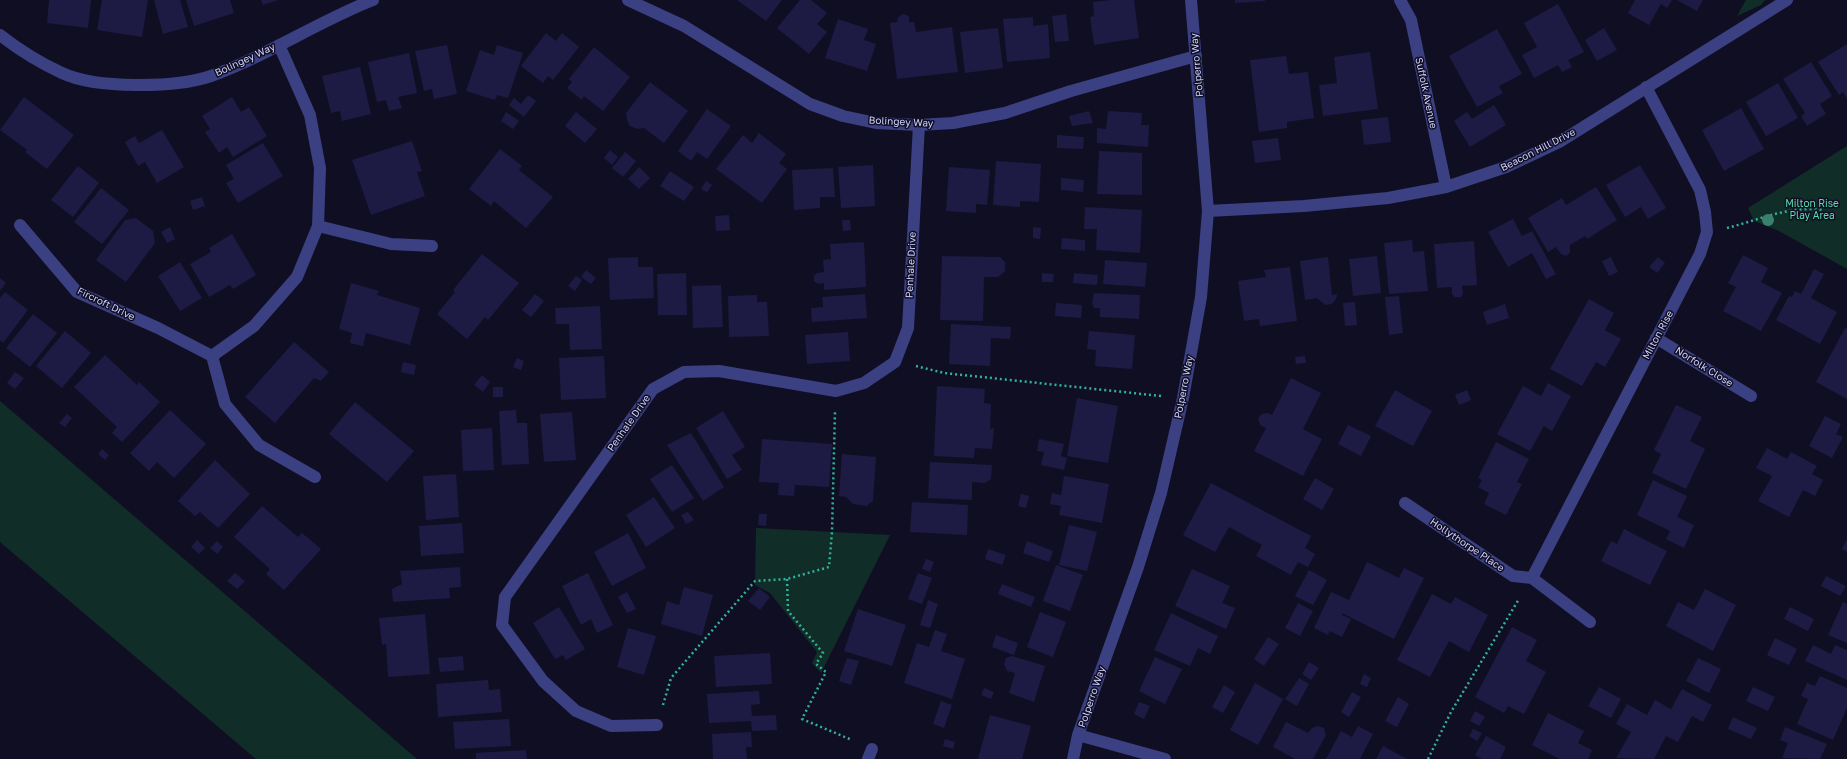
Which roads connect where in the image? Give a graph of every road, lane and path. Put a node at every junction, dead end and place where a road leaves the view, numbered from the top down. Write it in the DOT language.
graph roads {
  1 [pos="372,0"];
  2 [pos="628,0"];
  3 [pos="1191,0"];
  4 [pos="1400,0"];
  5 [pos="1787,0"];
  6 [pos="0,35"];
  7 [pos="279,45"];
  8 [pos="1196,56"];
  9 [pos="1646,87"];
  10 [pos="919,125"];
  11 [pos="1446,187"];
  12 [pos="1824,210"];
  13 [pos="1208,211"];
  14 [pos="20,226"];
  15 [pos="318,226"];
  16 [pos="1707,232"];
  17 [pos="432,246"];
  18 [pos="1656,338"];
  19 [pos="212,356"];
  20 [pos="895,362"];
  21 [pos="836,391"];
  22 [pos="1751,396"];
  23 [pos="1183,398"];
  24 [pos="315,477"];
  25 [pos="1406,503"];
  26 [pos="1532,578"];
  27 [pos="787,579"];
  28 [pos="1590,622"];
  29 [pos="657,725"];
  30 [pos="1078,736"];
  31 [pos="870,754"];
  32 [pos="1073,759"];
  33 [pos="1165,759"];
  34 [pos="1428,759"];
  1 -- 7 [label="street, Bolingey Way"];
  2 -- 10 [label="street, Bolingey Way"];
  3 -- 8 [label="street, Polperro Way"];
  4 -- 11 [label="street, Suffolk Avenue"];
  5 -- 9 [label="street, Beacon Hill Drive"];
  6 -- 7 [label="street, Bolingey Way"];
  7 -- 15 [label="street"];
  8 -- 10 [label="street, Bolingey Way"];
  8 -- 13 [label="street, Polperro Way"];
  9 -- 11 [label="street, Beacon Hill Drive"];
  9 -- 16 [label="street, Milton Rise"];
  10 -- 20 [label="street, Penhale Drive"];
  11 -- 13 [label="street, Beacon Hill Drive"];
  12 -- 16 [label="path"];
  13 -- 23 [label="street, Polperro Way"];
  14 -- 19 [label="street, Fircroft Drive"];
  15 -- 17 [label="street"];
  15 -- 19 [label="street"];
  16 -- 18 [label="street, Milton Rise"];
  18 -- 22 [label="street, Norfolk Close"];
  18 -- 26 [label="street, Milton Rise"];
  19 -- 24 [label="street"];
  20 -- 21 [label="street, Penhale Drive"];
  20 -- 23 [label="path"];
  21 -- 27 [label="path"];
  21 -- 29 [label="street, Penhale Drive"];
  23 -- 30 [label="street, Polperro Way"];
  25 -- 26 [label="street, Hollythorpe Place"];
  26 -- 28 [label="street, Hollythorpe Place"];
  26 -- 34 [label="path"];
  27 -- 29 [label="path"];
  27 -- 31 [label="path"];
  30 -- 32 [label="street, Polperro Way"];
  30 -- 33 [label="street"];
}
